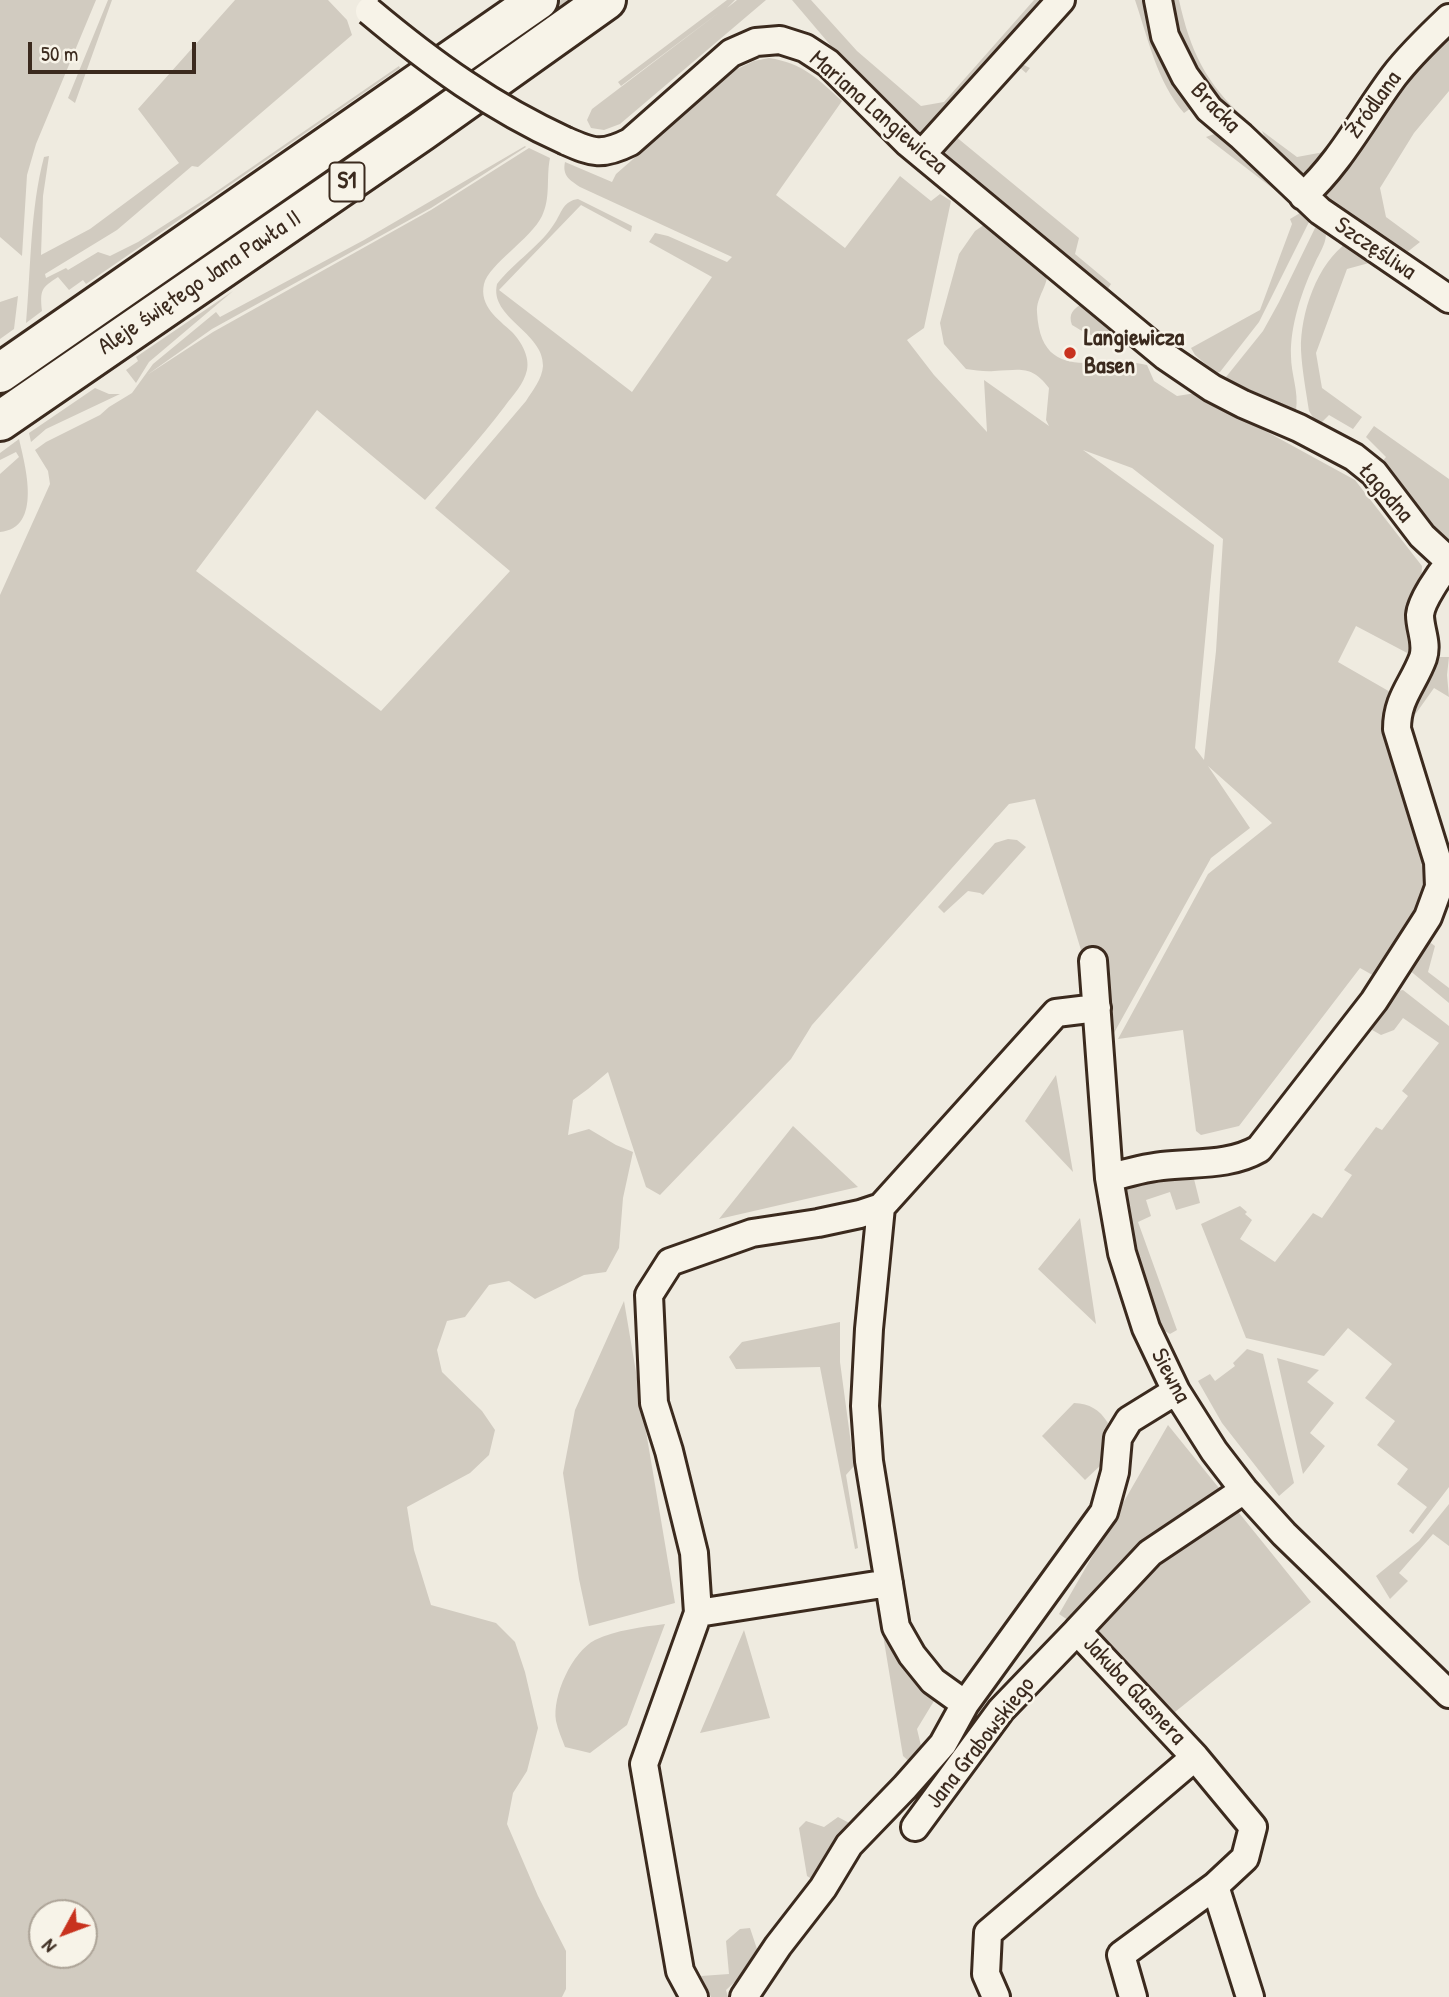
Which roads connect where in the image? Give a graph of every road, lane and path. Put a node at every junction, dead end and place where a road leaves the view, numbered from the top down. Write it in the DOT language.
graph roads {
  1 [pos="538,0"];
  2 [pos="606,0"];
  3 [pos="1061,0"];
  4 [pos="1158,0"];
  5 [pos="364,6"];
  6 [pos="1449,18"];
  7 [pos="922,154"];
  8 [pos="1303,196"];
  9 [pos="1449,299"];
  10 [pos="0,373"];
  11 [pos="1276,418"];
  12 [pos="0,421"];
  13 [pos="1449,562"];
  14 [pos="1093,961"];
  15 [pos="1097,1007"];
  16 [pos="1108,1178"];
  17 [pos="881,1207"];
  18 [pos="1176,1391"];
  19 [pos="1244,1490"];
  20 [pos="889,1583"];
  21 [pos="698,1614"];
  22 [pos="1077,1631"];
  23 [pos="1449,1694"];
  24 [pos="965,1704"];
  25 [pos="1195,1757"];
  26 [pos="915,1827"];
  27 [pos="1215,1886"];
  28 [pos="694,1997"];
  29 [pos="744,1997"];
  30 [pos="996,1997"];
  31 [pos="1133,1997"];
  32 [pos="1250,1997"];
  1 -- 10 [label="highway, Aleje świętego Jana Pawła II / S1"];
  2 -- 12 [label="highway, Aleje świętego Jana Pawła II / S1"];
  3 -- 7 [label="street"];
  4 -- 8 [label="street, Bracka"];
  5 -- 7 [label="street, Mariana Langiewicza, bridge"];
  6 -- 8 [label="street, Źródlana"];
  7 -- 11 [label="street, Mariana Langiewicza"];
  8 -- 9 [label="street, Szczęśliwa"];
  11 -- 13 [label="street, Łagodna"];
  13 -- 16 [label="street"];
  14 -- 15 [label="street, Siewna"];
  15 -- 16 [label="street, Siewna"];
  15 -- 17 [label="street"];
  16 -- 18 [label="street, Siewna"];
  17 -- 20 [label="street"];
  17 -- 21 [label="street"];
  18 -- 19 [label="street, Siewna"];
  18 -- 24 [label="street"];
  19 -- 22 [label="street, Jakuba Glasnera"];
  19 -- 23 [label="street, Siewna"];
  20 -- 21 [label="street"];
  20 -- 24 [label="street"];
  21 -- 28 [label="street"];
  22 -- 25 [label="street, Jakuba Glasnera"];
  22 -- 26 [label="street, Jana Grabowskiego"];
  24 -- 29 [label="street"];
  25 -- 27 [label="street"];
  25 -- 30 [label="street, Jakuba Glasnera"];
  27 -- 31 [label="street"];
  27 -- 32 [label="street"];
}
